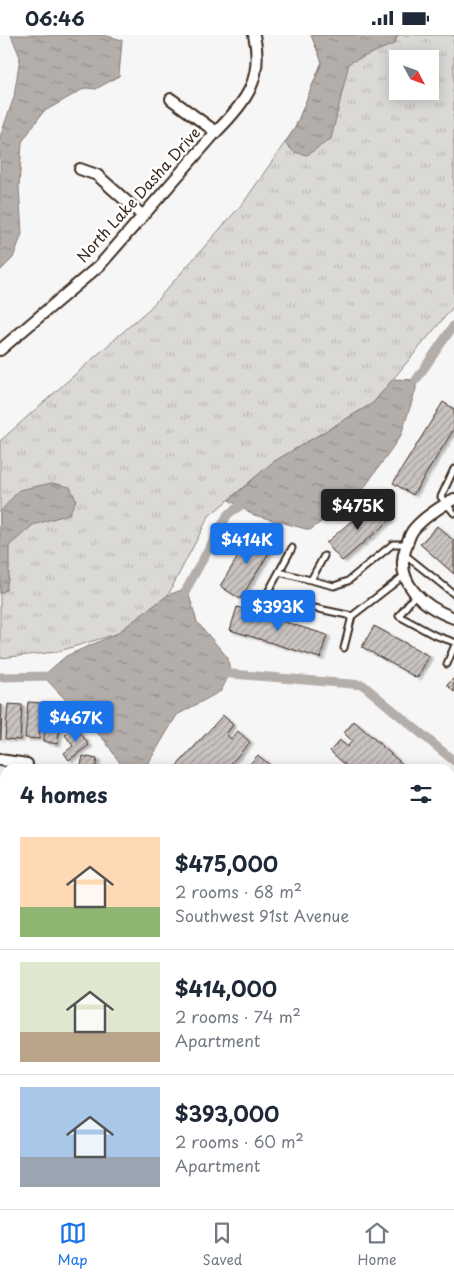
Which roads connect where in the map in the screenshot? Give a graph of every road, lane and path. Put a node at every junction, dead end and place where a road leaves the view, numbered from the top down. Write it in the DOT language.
graph roads {
  1 [pos="254,35"];
  2 [pos="171,99"];
  3 [pos="216,132"];
  4 [pos="80,169"];
  5 [pos="143,216"];
  6 [pos="0,350"];
  7 [pos="454,469"];
  8 [pos="450,502"];
  9 [pos="454,513"];
  10 [pos="292,548"];
  11 [pos="406,549"];
  12 [pos="324,556"];
  13 [pos="279,572"];
  14 [pos="406,574"];
  15 [pos="311,580"];
  16 [pos="454,594"];
  17 [pos="415,595"];
  18 [pos="352,616"];
  19 [pos="454,618"];
  20 [pos="454,642"];
  21 [pos="454,647"];
  22 [pos="344,648"];
  23 [pos="447,664"];
  24 [pos="0,760"];
  25 [pos="26,764"];
  1 -- 3 [label="street, North Lake Dasha Drive"];
  2 -- 3 [label="street"];
  3 -- 5 [label="street, North Lake Dasha Drive"];
  4 -- 5 [label="street"];
  5 -- 6 [label="street, North Lake Dasha Drive"];
  7 -- 8 [label="lane"];
  8 -- 9 [label="lane"];
  8 -- 11 [label="street"];
  10 -- 13 [label="lane"];
  11 -- 14 [label="street"];
  11 -- 15 [label="lane"];
  11 -- 16 [label="lane"];
  12 -- 15 [label="lane"];
  13 -- 15 [label="lane"];
  13 -- 18 [label="lane"];
  14 -- 17 [label="street"];
  14 -- 18 [label="lane"];
  17 -- 19 [label="street"];
  17 -- 20 [label="lane"];
  18 -- 22 [label="lane"];
  21 -- 23 [label="lane"];
  24 -- 25 [label="street"];
}
